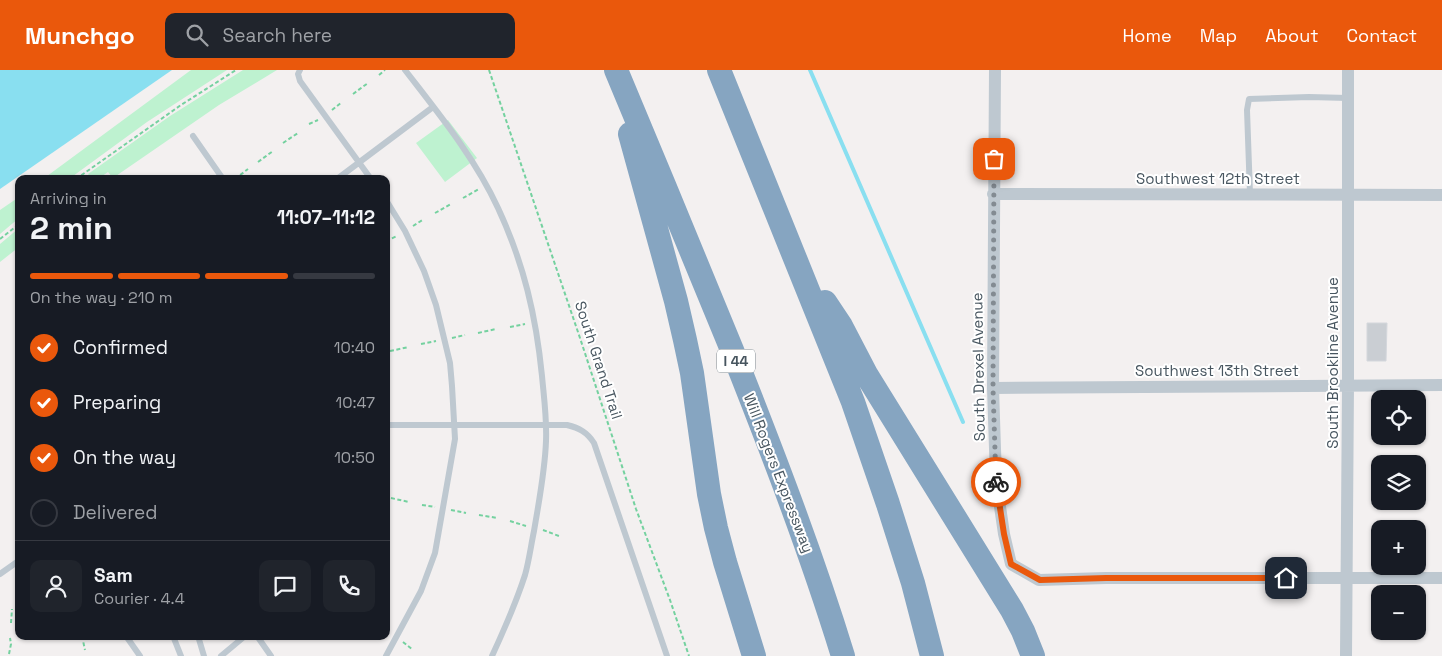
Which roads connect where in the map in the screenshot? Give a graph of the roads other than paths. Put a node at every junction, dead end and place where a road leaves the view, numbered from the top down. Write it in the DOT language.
graph roads {
  1 [pos="300,70"];
  2 [pos="406,70"];
  3 [pos="612,70"];
  4 [pos="616,70"];
  5 [pos="719,70"];
  6 [pos="995,70"];
  7 [pos="1348,70"];
  8 [pos="1348,98"];
  9 [pos="433,107"];
  10 [pos="193,136"];
  11 [pos="359,162"];
  12 [pos="220,175"];
  13 [pos="342,175"];
  14 [pos="368,175"];
  15 [pos="993,194"];
  16 [pos="1250,194"];
  17 [pos="1349,194"];
  18 [pos="1442,195"];
  19 [pos="390,207"];
  20 [pos="794,255"];
  21 [pos="1348,385"];
  22 [pos="1442,385"];
  23 [pos="993,388"];
  24 [pos="390,424"];
  25 [pos="454,425"];
  26 [pos="546,425"];
  27 [pos="15,563"];
  28 [pos="0,574"];
  29 [pos="1442,578"];
  30 [pos="1346,579"];
  31 [pos="129,640"];
  32 [pos="175,640"];
  33 [pos="199,640"];
  34 [pos="240,640"];
  35 [pos="259,640"];
  36 [pos="140,656"];
  37 [pos="181,656"];
  38 [pos="204,656"];
  39 [pos="221,656"];
  40 [pos="271,656"];
  41 [pos="386,656"];
  42 [pos="492,656"];
  43 [pos="667,656"];
  44 [pos="754,656"];
  45 [pos="843,656"];
  46 [pos="932,656"];
  47 [pos="1033,656"];
  48 [pos="1346,656"];
  1 -- 11 [label="lane"];
  2 -- 9 [label="lane"];
  3 -- 44 [label="highway"];
  4 -- 45 [label="highway, Will Rogers Expressway / I 44"];
  5 -- 20 [label="highway"];
  6 -- 15 [label="street, South Drexel Avenue"];
  7 -- 8 [label="street, South Brookline Avenue"];
  8 -- 16 [label="lane"];
  8 -- 17 [label="street, South Brookline Avenue"];
  9 -- 11 [label="lane"];
  9 -- 26 [label="lane"];
  10 -- 12 [label="lane"];
  11 -- 13 [label="lane"];
  11 -- 14 [label="lane"];
  15 -- 16 [label="street, Southwest 12th Street"];
  15 -- 23 [label="street, South Drexel Avenue"];
  16 -- 17 [label="street, Southwest 12th Street"];
  17 -- 18 [label="street, Southwest 12th Street"];
  17 -- 21 [label="street, South Brookline Avenue"];
  19 -- 25 [label="lane"];
  20 -- 46 [label="highway"];
  20 -- 47 [label="highway"];
  21 -- 22 [label="street, Southwest 13th Street"];
  21 -- 23 [label="street, Southwest 13th Street"];
  21 -- 30 [label="street, South Brookline Avenue"];
  23 -- 30 [label="street, South Drexel Avenue"];
  24 -- 25 [label="lane"];
  25 -- 26 [label="lane"];
  25 -- 41 [label="lane"];
  26 -- 42 [label="lane"];
  26 -- 43 [label="lane"];
  27 -- 28 [label="lane"];
  29 -- 30 [label="street"];
  30 -- 48 [label="street, South Brookline Avenue"];
  31 -- 36 [label="lane"];
  32 -- 37 [label="lane"];
  33 -- 38 [label="lane"];
  34 -- 39 [label="lane"];
  35 -- 40 [label="lane"];
}
